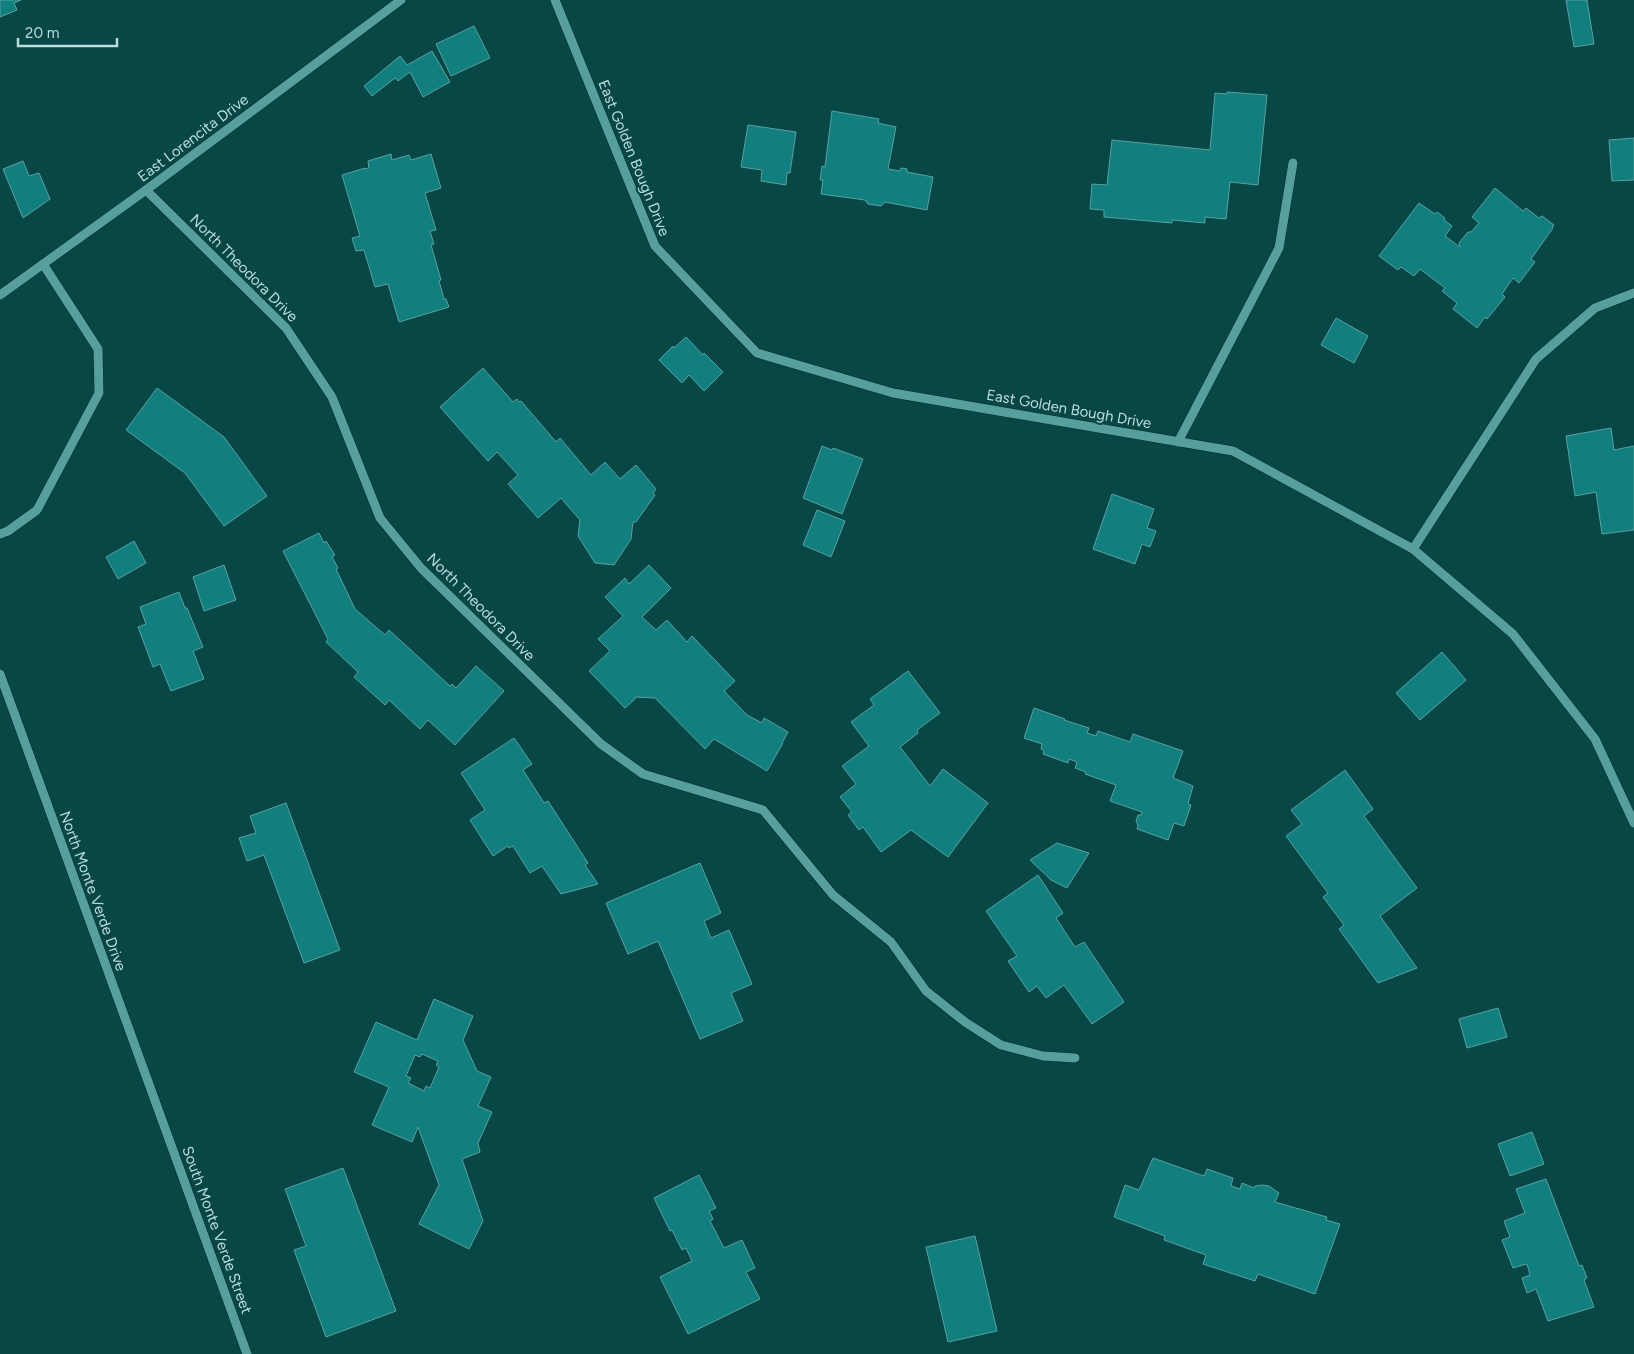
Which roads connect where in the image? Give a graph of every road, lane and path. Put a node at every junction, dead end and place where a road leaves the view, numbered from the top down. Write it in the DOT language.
graph roads {
  1 [pos="401,0"];
  2 [pos="555,0"];
  3 [pos="1293,163"];
  4 [pos="146,190"];
  5 [pos="43,264"];
  6 [pos="1634,293"];
  7 [pos="0,295"];
  8 [pos="1178,442"];
  9 [pos="0,534"];
  10 [pos="1413,549"];
  11 [pos="0,674"];
  12 [pos="1634,823"];
  13 [pos="1075,1058"];
  14 [pos="161,1117"];
  15 [pos="247,1354"];
  1 -- 4 [label="street, East Lorencita Drive"];
  2 -- 8 [label="street, East Golden Bough Drive"];
  3 -- 8 [label="street"];
  4 -- 5 [label="street, East Lorencita Drive"];
  4 -- 13 [label="street, North Theodora Drive"];
  5 -- 7 [label="street, East Lorencita Drive"];
  5 -- 9 [label="street"];
  6 -- 10 [label="street"];
  8 -- 10 [label="street, East Golden Bough Drive"];
  10 -- 12 [label="street, East Golden Bough Drive"];
  11 -- 14 [label="street, North Monte Verde Drive"];
  14 -- 15 [label="street, South Monte Verde Street"];
}
